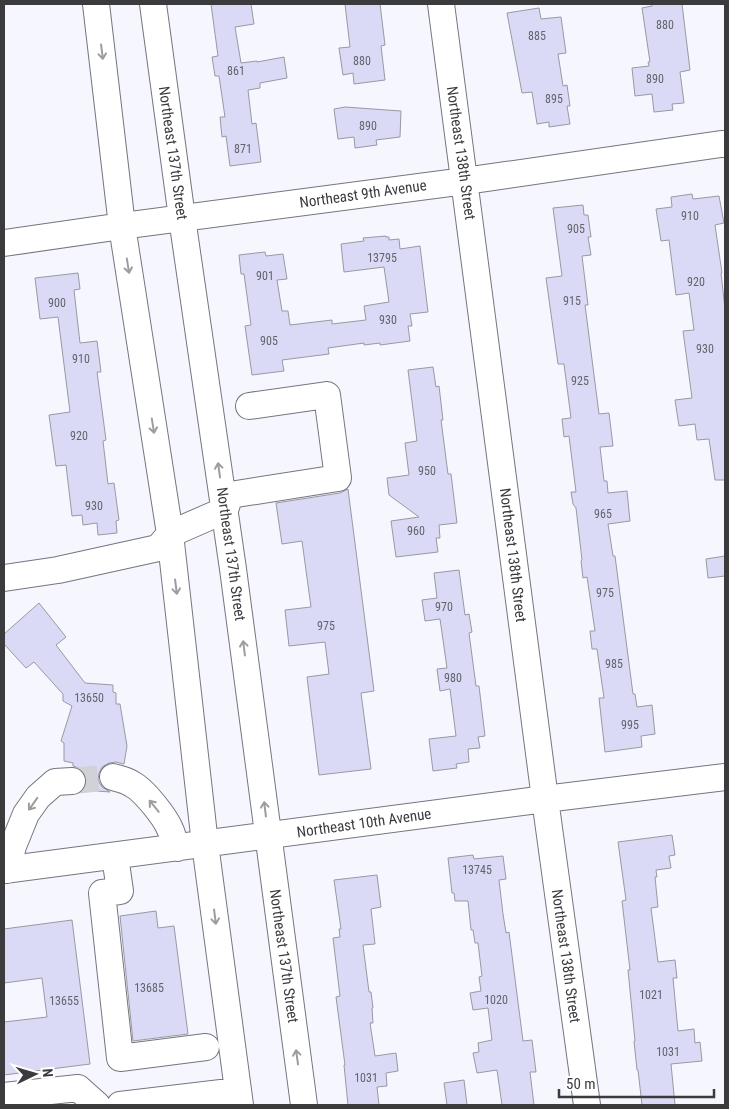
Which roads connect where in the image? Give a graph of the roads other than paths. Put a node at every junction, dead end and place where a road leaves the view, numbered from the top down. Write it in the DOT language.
graph roads {
  1 [pos="96,4"];
  2 [pos="154,4"];
  3 [pos="442,4"];
  4 [pos="724,143"];
  5 [pos="465,180"];
  6 [pos="182,218"];
  7 [pos="122,226"];
  8 [pos="4,243"];
  9 [pos="249,406"];
  10 [pos="225,510"];
  11 [pos="170,534"];
  12 [pos="4,578"];
  13 [pos="113,777"];
  14 [pos="725,777"];
  15 [pos="72,781"];
  16 [pos="545,799"];
  17 [pos="268,836"];
  18 [pos="205,844"];
  19 [pos="177,848"];
  20 [pos="115,856"];
  21 [pos="5,870"];
  22 [pos="206,1047"];
  23 [pos="4,1096"];
  24 [pos="239,1098"];
  25 [pos="97,1105"];
  26 [pos="120,1105"];
  27 [pos="304,1105"];
  28 [pos="587,1105"];
  1 -- 7 [label="street, one-way"];
  2 -- 6 [label="street, Northeast 137th Street"];
  3 -- 5 [label="street, Northeast 138th Street"];
  4 -- 5 [label="street, Northeast 9th Avenue"];
  5 -- 6 [label="street, Northeast 9th Avenue"];
  5 -- 16 [label="street, Northeast 138th Street"];
  6 -- 7 [label="street, Northeast 9th Avenue"];
  10 -- 6 [label="street, Northeast 137th Street, one-way"];
  7 -- 8 [label="street, Northeast 9th Avenue"];
  7 -- 11 [label="street, one-way"];
  9 -- 10 [label="street"];
  10 -- 11 [label="street"];
  17 -- 10 [label="street, Northeast 137th Street, one-way"];
  11 -- 12 [label="street"];
  11 -- 18 [label="street, one-way"];
  19 -- 13 [label="street, one-way"];
  14 -- 16 [label="street, Northeast 10th Avenue"];
  15 -- 21 [label="street, one-way"];
  16 -- 17 [label="street, Northeast 10th Avenue"];
  16 -- 28 [label="street, Northeast 138th Street"];
  17 -- 18 [label="street, Northeast 10th Avenue"];
  27 -- 17 [label="street, Northeast 137th Street, one-way"];
  18 -- 19 [label="street, Northeast 10th Avenue"];
  18 -- 24 [label="street, one-way"];
  19 -- 20 [label="street, Northeast 10th Avenue"];
  20 -- 21 [label="street, Northeast 10th Avenue"];
  20 -- 22 [label="street"];
  23 -- 25 [label="street"];
  24 -- 26 [label="street"];
}
